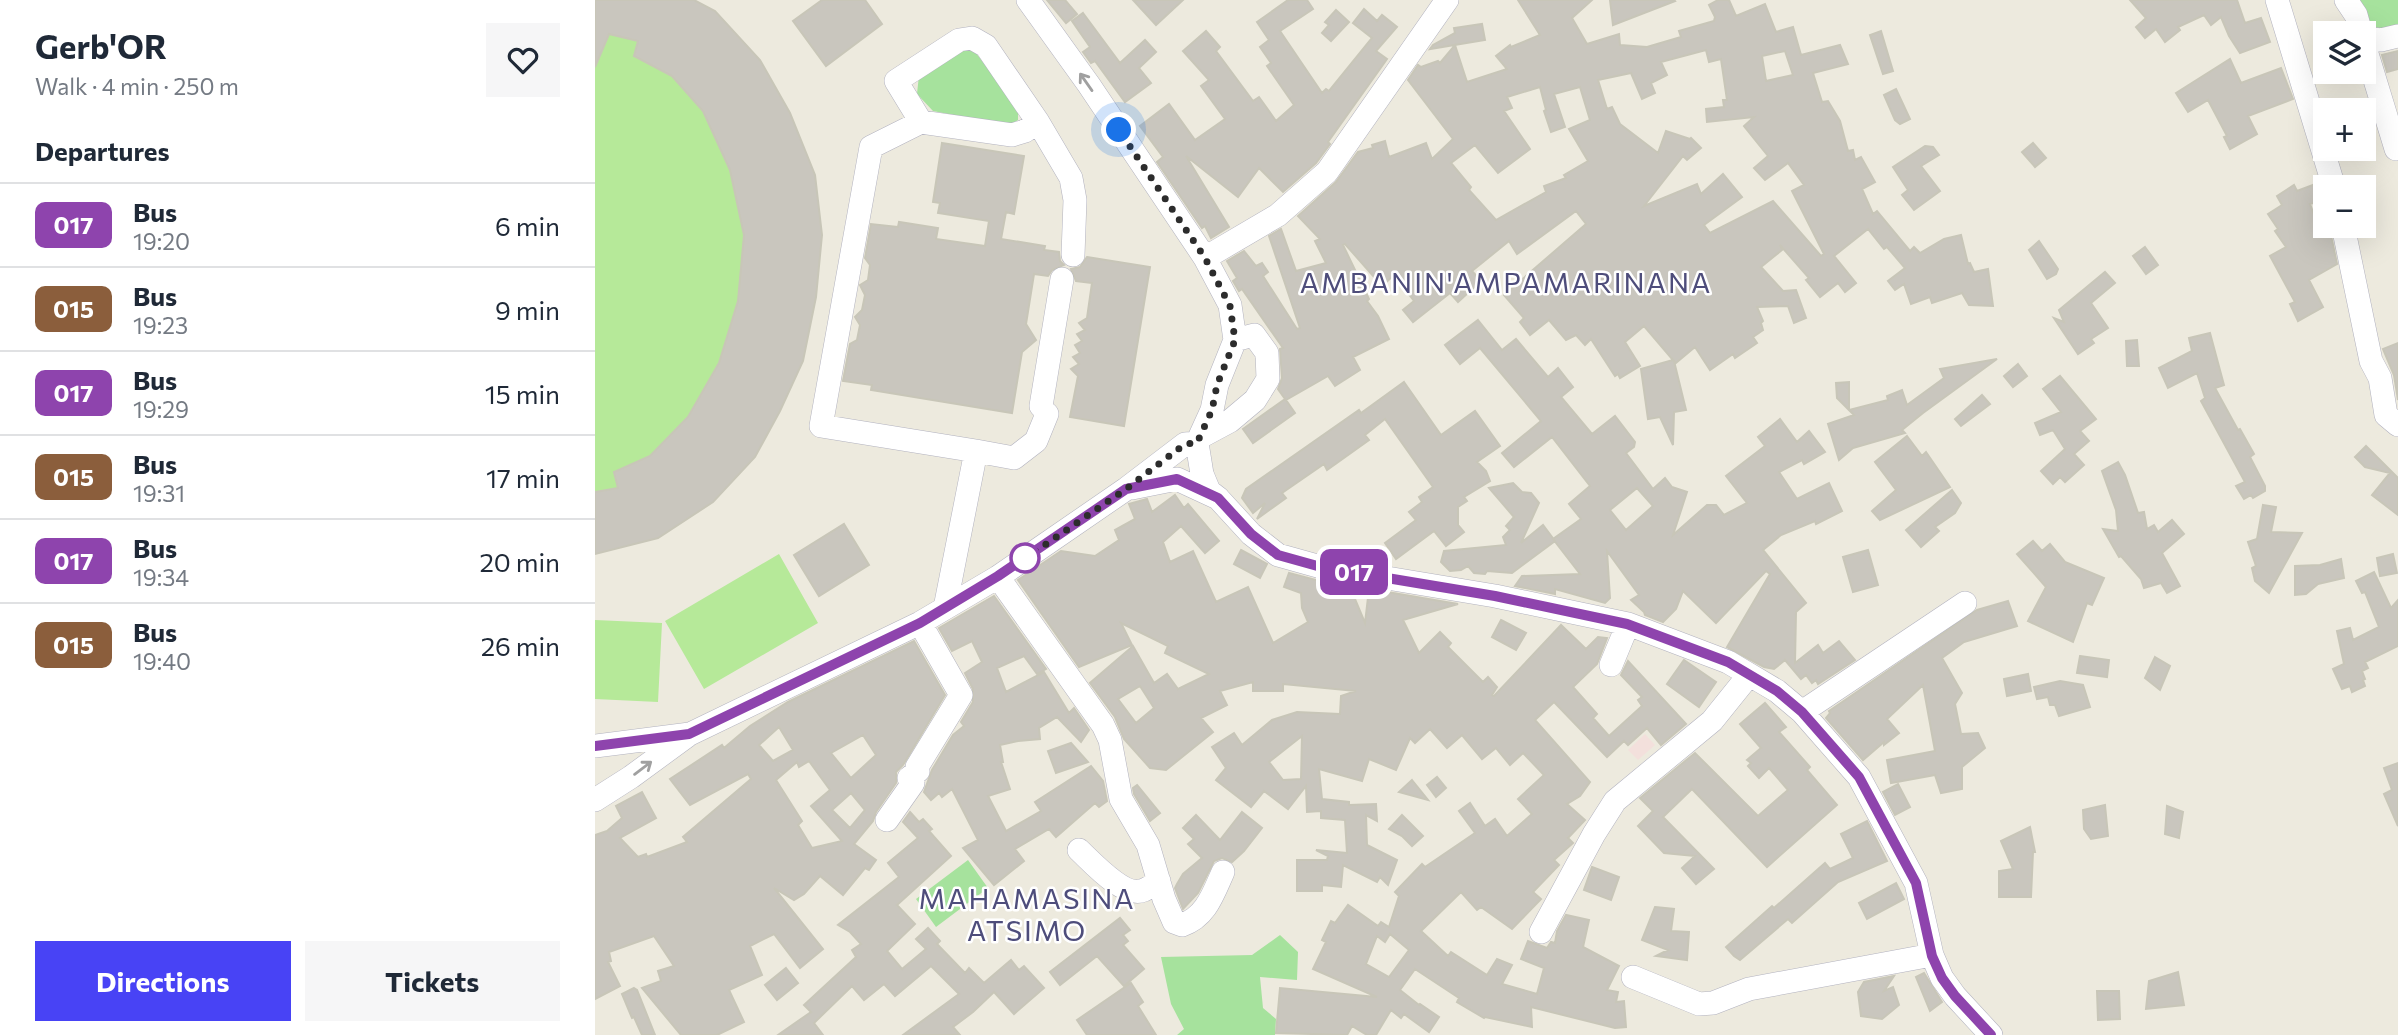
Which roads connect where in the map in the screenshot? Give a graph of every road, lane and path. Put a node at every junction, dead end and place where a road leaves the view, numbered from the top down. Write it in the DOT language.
graph roads {
  1 [pos="1028,0"];
  2 [pos="1447,0"];
  3 [pos="2277,0"];
  4 [pos="2346,0"];
  5 [pos="2358,21"];
  6 [pos="2398,36"];
  7 [pos="2376,40"];
  8 [pos="2376,82"];
  9 [pos="921,122"];
  10 [pos="1038,122"];
  11 [pos="2396,149"];
  12 [pos="2330,175"];
  13 [pos="2345,238"];
  14 [pos="1073,255"];
  15 [pos="1205,258"];
  16 [pos="1062,279"];
  17 [pos="1235,340"];
  18 [pos="2398,425"];
  19 [pos="1199,440"];
  20 [pos="976,452"];
  21 [pos="1126,489"];
  22 [pos="1218,498"];
  23 [pos="998,576"];
  24 [pos="1965,603"];
  25 [pos="945,608"];
  26 [pos="920,623"];
  27 [pos="1627,624"];
  28 [pos="1611,665"];
  29 [pos="1749,675"];
  30 [pos="1802,712"];
  31 [pos="689,734"];
  32 [pos="595,746"];
  33 [pos="595,800"];
  34 [pos="887,820"];
  35 [pos="1079,850"];
  36 [pos="1223,872"];
  37 [pos="1159,881"];
  38 [pos="1541,932"];
  39 [pos="1932,956"];
  40 [pos="1633,977"];
  41 [pos="1991,1035"];
  15 -- 1 [label="street, one-way"];
  2 -- 15 [label="street"];
  3 -- 12 [label="street"];
  4 -- 5 [label="street"];
  6 -- 7 [label="street"];
  8 -- 11 [label="street"];
  9 -- 10 [label="street"];
  9 -- 10 [label="street"];
  9 -- 20 [label="street"];
  10 -- 14 [label="street"];
  13 -- 18 [label="street"];
  15 -- 17 [label="street"];
  16 -- 20 [label="street"];
  17 -- 19 [label="street"];
  17 -- 19 [label="street"];
  19 -- 21 [label="street"];
  19 -- 22 [label="street"];
  20 -- 25 [label="street"];
  21 -- 22 [label="street"];
  21 -- 23 [label="street"];
  22 -- 27 [label="street"];
  23 -- 25 [label="street"];
  23 -- 37 [label="street"];
  24 -- 30 [label="street"];
  25 -- 26 [label="street"];
  26 -- 31 [label="street"];
  26 -- 34 [label="street"];
  27 -- 28 [label="street"];
  27 -- 29 [label="street"];
  29 -- 30 [label="street"];
  29 -- 38 [label="street"];
  30 -- 39 [label="street"];
  31 -- 32 [label="street"];
  33 -- 31 [label="street, one-way"];
  35 -- 37 [label="street"];
  36 -- 37 [label="street"];
  39 -- 40 [label="street"];
  39 -- 41 [label="street"];
}
